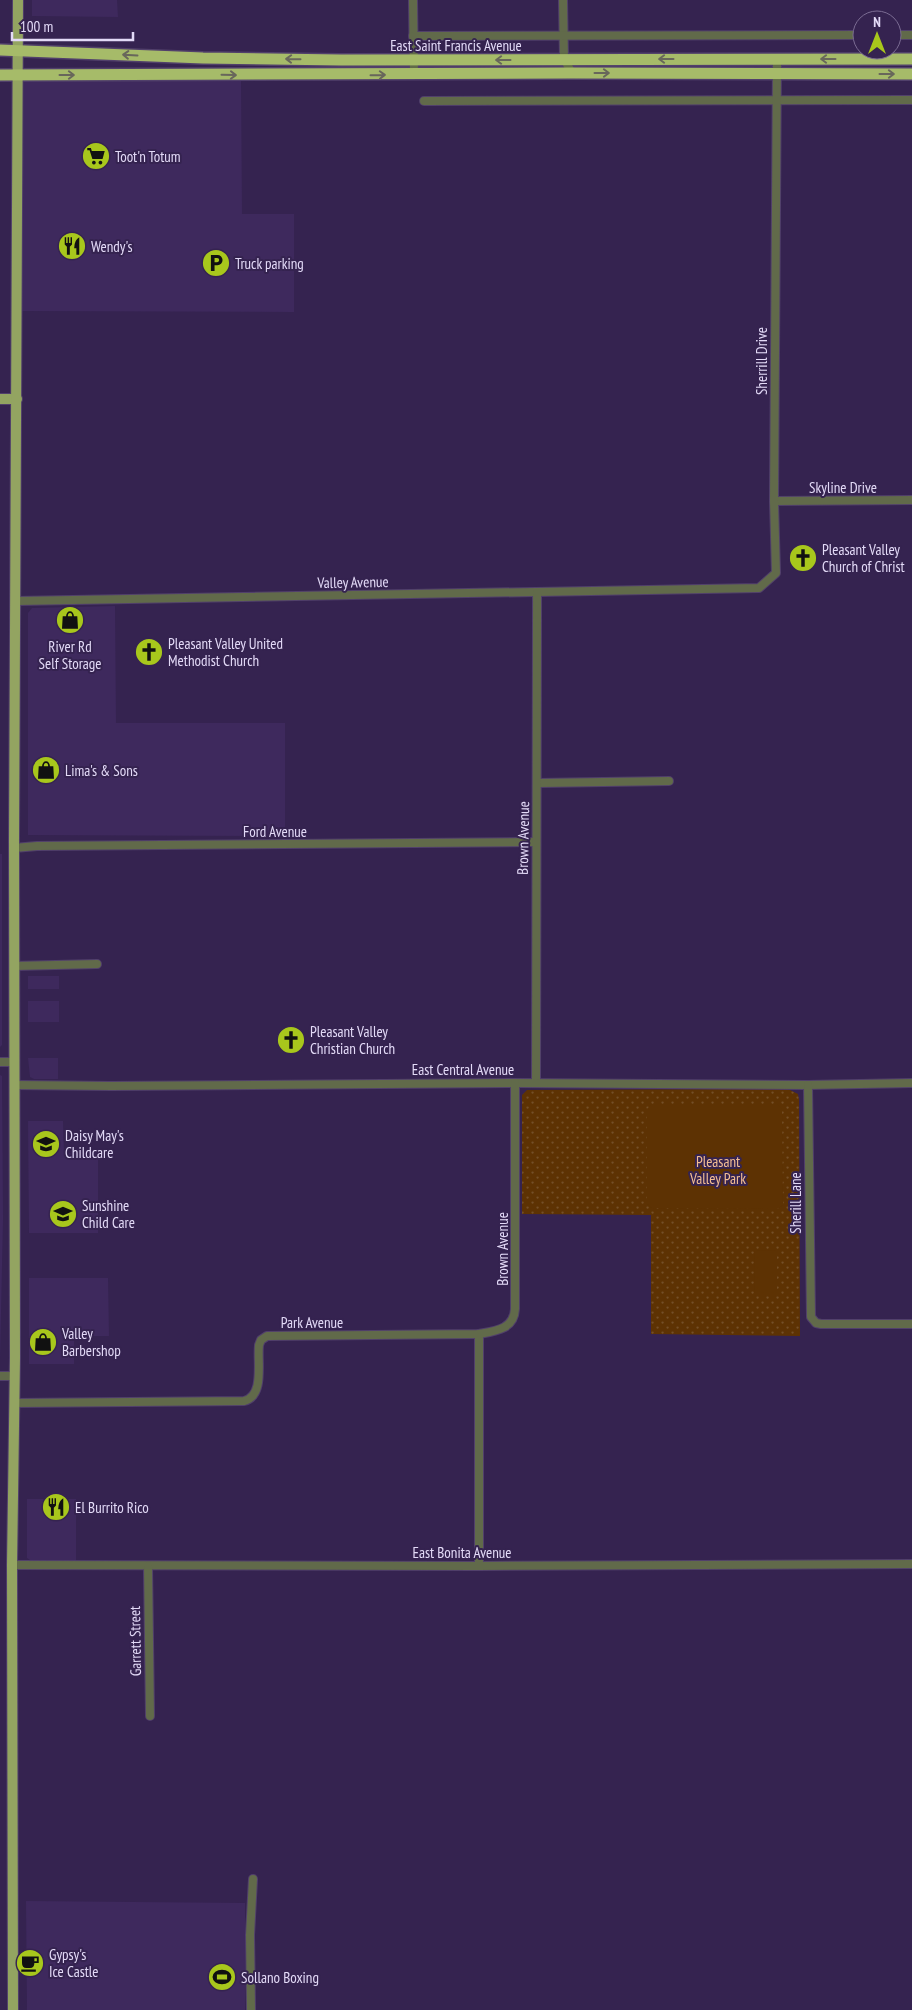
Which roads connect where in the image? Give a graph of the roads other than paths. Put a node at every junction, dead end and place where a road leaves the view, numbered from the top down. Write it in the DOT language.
graph roads {
  1 [pos="18,0"];
  2 [pos="413,0"];
  3 [pos="563,0"];
  4 [pos="852,35"];
  5 [pos="413,36"];
  6 [pos="564,36"];
  7 [pos="0,50"];
  8 [pos="18,50"];
  9 [pos="564,59"];
  10 [pos="777,59"];
  11 [pos="912,59"];
  12 [pos="413,60"];
  13 [pos="572,73"];
  14 [pos="414,74"];
  15 [pos="777,74"];
  16 [pos="912,74"];
  17 [pos="18,75"];
  18 [pos="0,76"];
  19 [pos="777,100"];
  20 [pos="912,100"];
  21 [pos="424,101"];
  22 [pos="0,399"];
  23 [pos="17,399"];
  24 [pos="912,500"];
  25 [pos="774,501"];
  26 [pos="691,590"];
  27 [pos="537,593"];
  28 [pos="16,601"];
  29 [pos="669,781"];
  30 [pos="538,783"];
  31 [pos="536,842"];
  32 [pos="14,848"];
  33 [pos="97,964"];
  34 [pos="14,966"];
  35 [pos="0,1062"];
  36 [pos="14,1062"];
  37 [pos="515,1082"];
  38 [pos="536,1083"];
  39 [pos="912,1083"];
  40 [pos="15,1085"];
  41 [pos="808,1085"];
  42 [pos="511,1324"];
  43 [pos="912,1324"];
  44 [pos="478,1334"];
  45 [pos="0,1376"];
  46 [pos="14,1376"];
  47 [pos="14,1403"];
  48 [pos="912,1564"];
  49 [pos="12,1565"];
  50 [pos="148,1566"];
  51 [pos="479,1566"];
  52 [pos="150,1716"];
  53 [pos="253,1879"];
  54 [pos="13,2010"];
  55 [pos="251,2010"];
  1 -- 8 [label="main road"];
  2 -- 5 [label="street"];
  3 -- 6 [label="street"];
  4 -- 6 [label="street, East Saint Francis Avenue"];
  5 -- 6 [label="street, East Saint Francis Avenue"];
  5 -- 12 [label="street"];
  6 -- 9 [label="street"];
  7 -- 8 [label="highway, East Saint Francis Avenue"];
  12 -- 8 [label="highway, East Saint Francis Avenue, one-way"];
  8 -- 17 [label="main road"];
  10 -- 9 [label="highway, East Saint Francis Avenue, one-way"];
  9 -- 12 [label="highway, East Saint Francis Avenue, one-way"];
  9 -- 13 [label="street"];
  11 -- 10 [label="highway, East Saint Francis Avenue, one-way"];
  10 -- 15 [label="street, Sherrill Drive"];
  12 -- 14 [label="street"];
  13 -- 14 [label="highway, East Saint Francis Avenue"];
  13 -- 15 [label="highway, East Saint Francis Avenue, one-way"];
  17 -- 14 [label="highway, East Saint Francis Avenue, one-way"];
  15 -- 16 [label="highway, East Saint Francis Avenue, one-way"];
  15 -- 19 [label="street, Sherrill Drive"];
  17 -- 18 [label="highway, East Saint Francis Avenue"];
  17 -- 23 [label="main road"];
  19 -- 20 [label="street"];
  19 -- 21 [label="street"];
  19 -- 25 [label="street, Sherrill Drive"];
  22 -- 23 [label="main road"];
  23 -- 28 [label="main road"];
  24 -- 25 [label="street, Skyline Drive"];
  25 -- 26 [label="street, Sherrill Drive"];
  26 -- 27 [label="street, Valley Avenue"];
  27 -- 28 [label="street, Valley Avenue"];
  27 -- 30 [label="street, Brown Avenue"];
  28 -- 32 [label="main road"];
  29 -- 30 [label="street"];
  30 -- 31 [label="street, Brown Avenue"];
  31 -- 32 [label="street, Ford Avenue"];
  31 -- 38 [label="street, Brown Avenue"];
  32 -- 34 [label="main road"];
  33 -- 34 [label="street"];
  34 -- 36 [label="main road"];
  35 -- 36 [label="street"];
  36 -- 40 [label="main road"];
  37 -- 38 [label="street, East Central Avenue"];
  37 -- 40 [label="street, East Central Avenue"];
  37 -- 42 [label="street, Brown Avenue"];
  38 -- 41 [label="street, East Central Avenue"];
  39 -- 41 [label="street, East Central Avenue"];
  40 -- 46 [label="main road"];
  41 -- 43 [label="street, Sherill Lane"];
  42 -- 44 [label="street, Park Avenue"];
  44 -- 47 [label="street, Park Avenue"];
  44 -- 51 [label="street"];
  45 -- 46 [label="street"];
  46 -- 47 [label="main road"];
  47 -- 49 [label="main road"];
  48 -- 51 [label="street, East Bonita Avenue"];
  49 -- 50 [label="street, East Bonita Avenue"];
  49 -- 54 [label="main road"];
  50 -- 51 [label="street, East Bonita Avenue"];
  50 -- 52 [label="street, Garrett Street"];
  53 -- 55 [label="street"];
}
